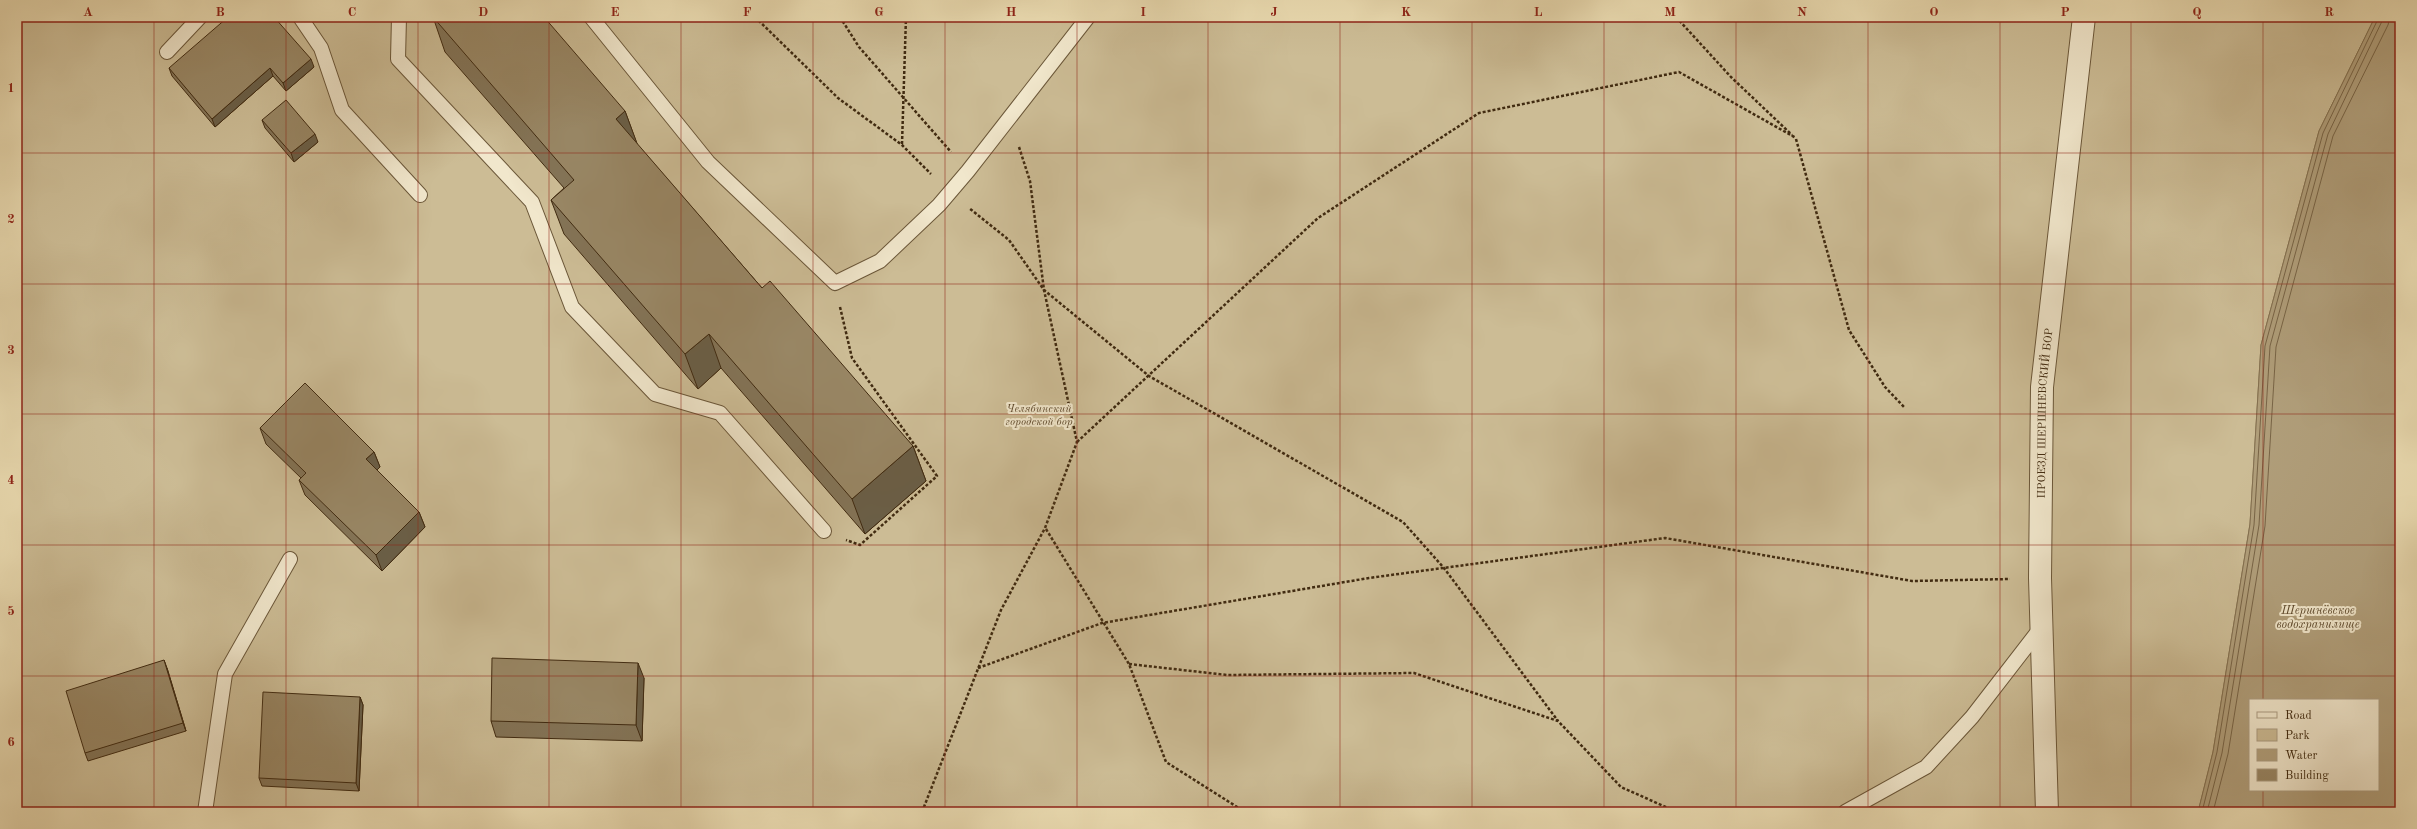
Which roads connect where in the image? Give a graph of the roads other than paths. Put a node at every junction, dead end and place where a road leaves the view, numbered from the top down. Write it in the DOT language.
graph roads {
  1 [pos="200,17"];
  2 [pos="300,17"];
  3 [pos="399,17"];
  4 [pos="591,17"];
  5 [pos="1088,17"];
  6 [pos="2084,17"];
  7 [pos="167,52"];
  8 [pos="420,195"];
  9 [pos="824,531"];
  10 [pos="290,559"];
  11 [pos="2040,629"];
  12 [pos="205,812"];
  13 [pos="1845,812"];
  14 [pos="2047,812"];
  1 -- 7 [label="lane"];
  2 -- 8 [label="lane"];
  3 -- 9 [label="lane"];
  4 -- 5 [label="lane"];
  6 -- 11 [label="street, ПРОЕЗД ШЕРШНЕВСКИЙ БОР"];
  10 -- 12 [label="lane"];
  11 -- 13 [label="lane"];
  11 -- 14 [label="street, ПРОЕЗД ШЕРШНЕВСКИЙ БОР"];
}
